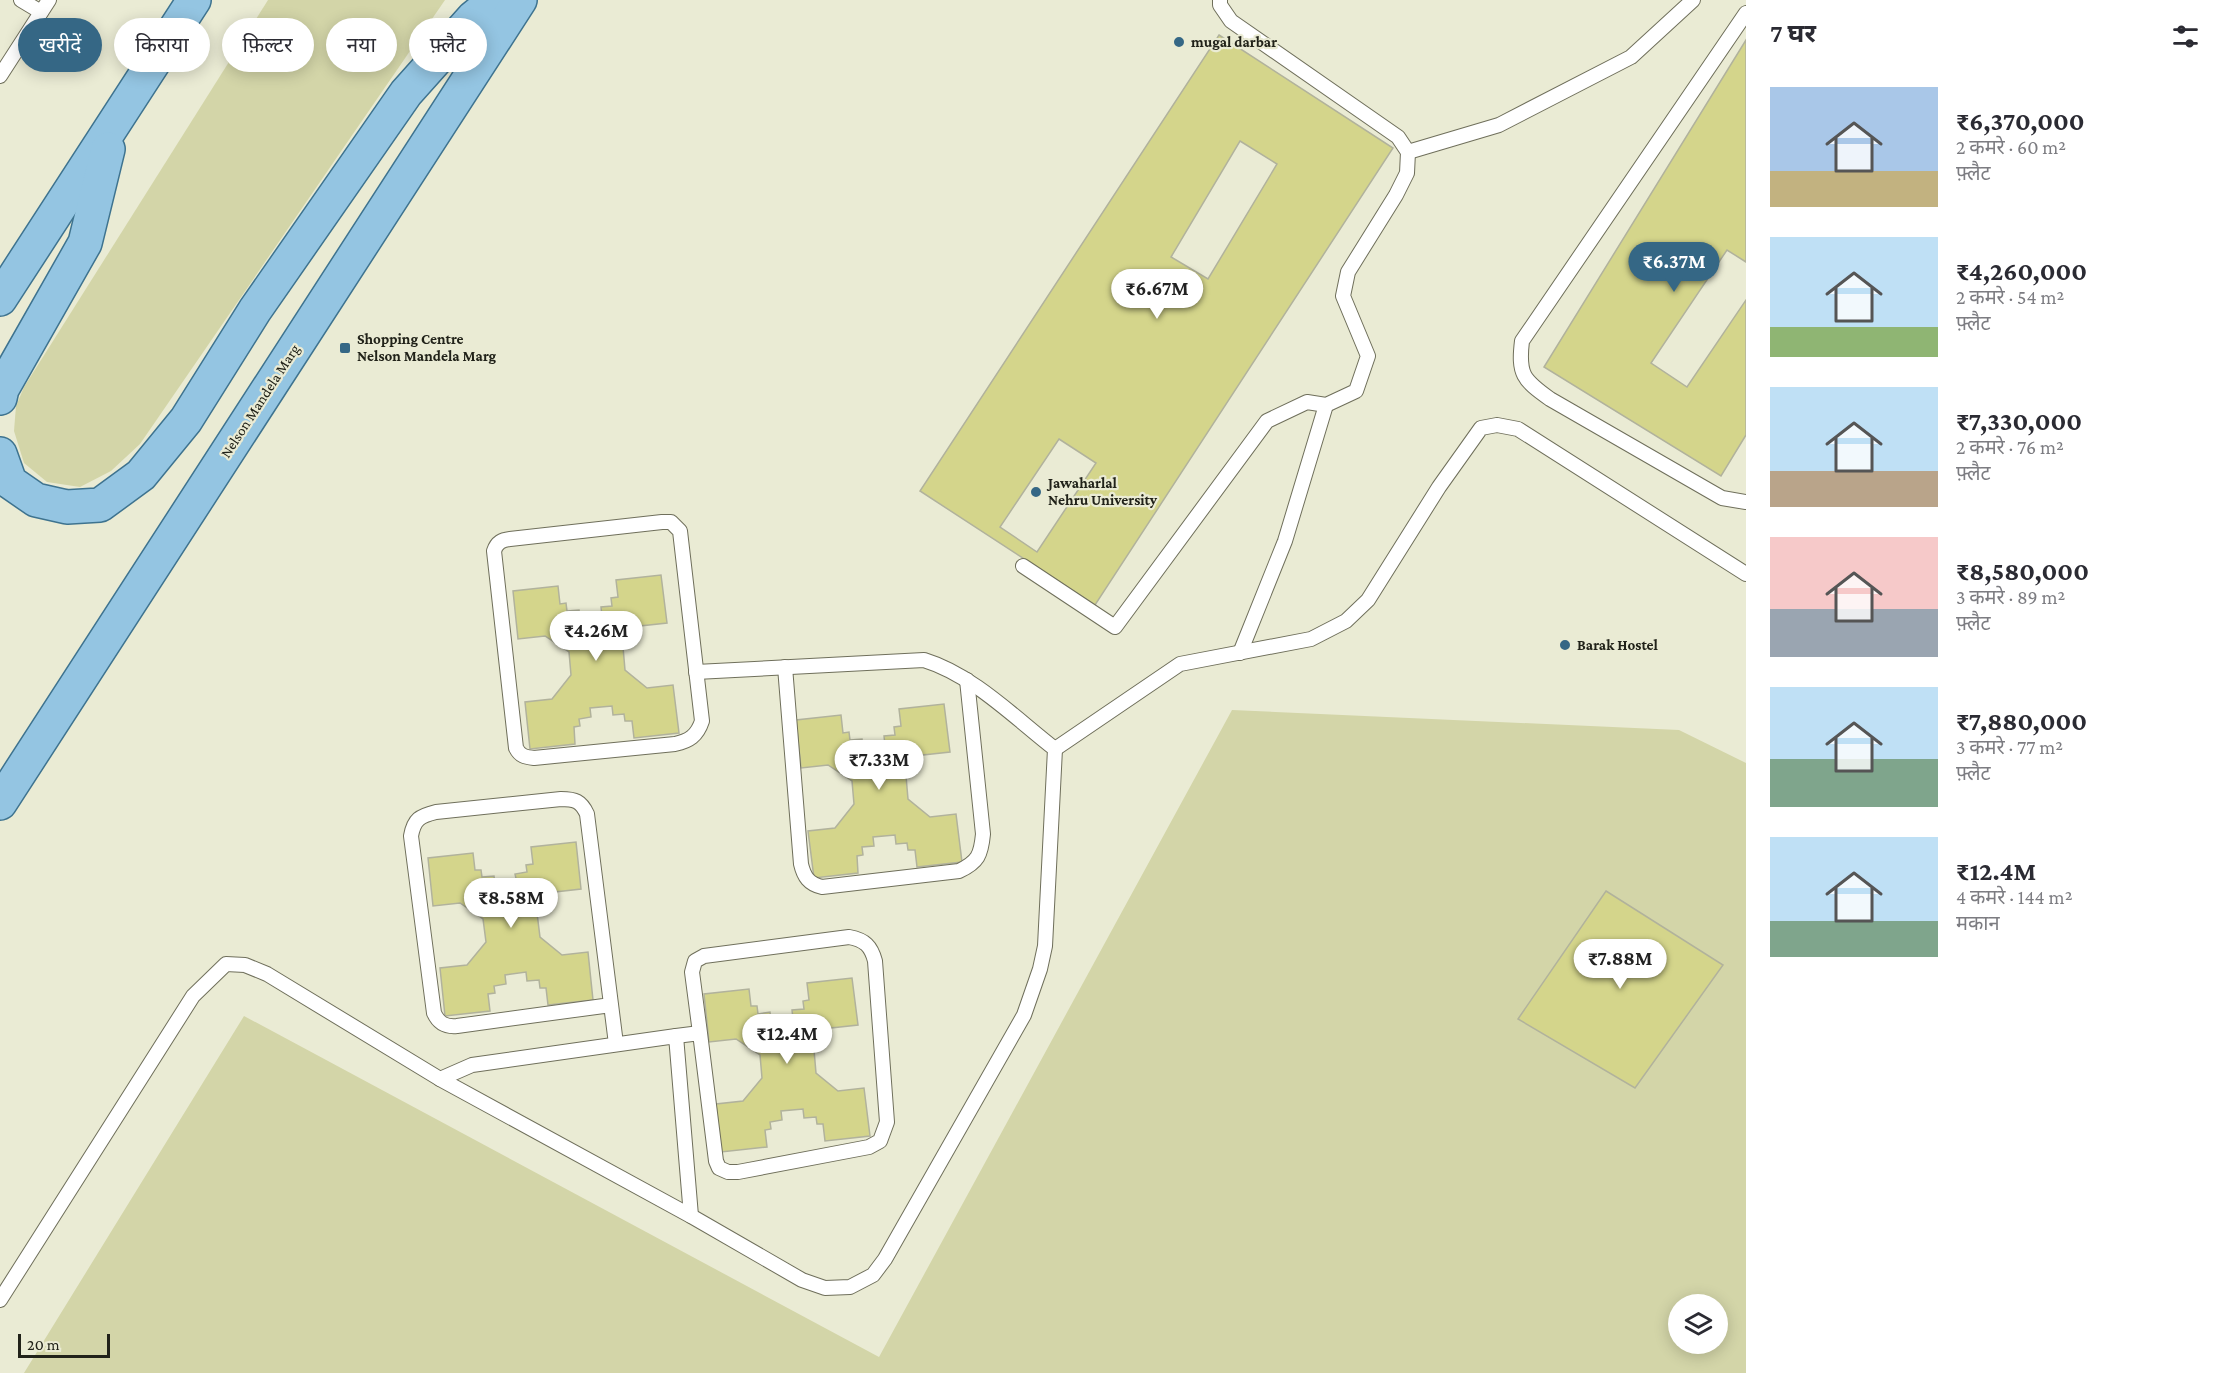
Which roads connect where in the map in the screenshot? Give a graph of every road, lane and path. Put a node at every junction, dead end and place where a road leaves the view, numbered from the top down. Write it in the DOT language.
graph roads {
  1 [pos="21,0"];
  2 [pos="49,0"];
  3 [pos="194,0"];
  4 [pos="495,0"];
  5 [pos="520,0"];
  6 [pos="1221,0"];
  7 [pos="1693,0"];
  8 [pos="40,12"];
  9 [pos="1746,14"];
  10 [pos="0,76"];
  11 [pos="114,123"];
  12 [pos="1408,153"];
  13 [pos="0,299"];
  14 [pos="0,398"];
  15 [pos="1326,405"];
  16 [pos="0,454"];
  17 [pos="1746,502"];
  18 [pos="1023,566"];
  19 [pos="1746,574"];
  20 [pos="1240,653"];
  21 [pos="785,667"];
  22 [pos="696,672"];
  23 [pos="968,680"];
  24 [pos="1055,749"];
  25 [pos="0,803"];
  26 [pos="611,1005"];
  27 [pos="700,1033"];
  28 [pos="676,1036"];
  29 [pos="616,1044"];
  30 [pos="440,1079"];
  31 [pos="691,1216"];
  32 [pos="0,1300"];
  1 -- 8 [label="lane"];
  2 -- 8 [label="lane"];
  3 -- 11 [label="main road"];
  4 -- 16 [label="main road"];
  5 -- 25 [label="main road, Nelson Mandela Marg"];
  6 -- 12 [label="lane"];
  7 -- 12 [label="lane"];
  8 -- 10 [label="lane"];
  9 -- 17 [label="lane"];
  11 -- 13 [label="main road"];
  11 -- 14 [label="main road"];
  12 -- 15 [label="lane"];
  15 -- 18 [label="lane"];
  15 -- 20 [label="lane"];
  19 -- 20 [label="lane"];
  20 -- 24 [label="lane"];
  21 -- 22 [label="lane"];
  21 -- 23 [label="lane"];
  21 -- 23 [label="lane"];
  22 -- 22 [label="lane"];
  23 -- 24 [label="lane"];
  24 -- 31 [label="lane"];
  26 -- 26 [label="lane"];
  26 -- 29 [label="lane"];
  27 -- 27 [label="lane"];
  27 -- 28 [label="lane"];
  28 -- 29 [label="lane"];
  28 -- 31 [label="lane"];
  29 -- 30 [label="lane"];
  30 -- 31 [label="lane"];
  30 -- 32 [label="lane"];
}
